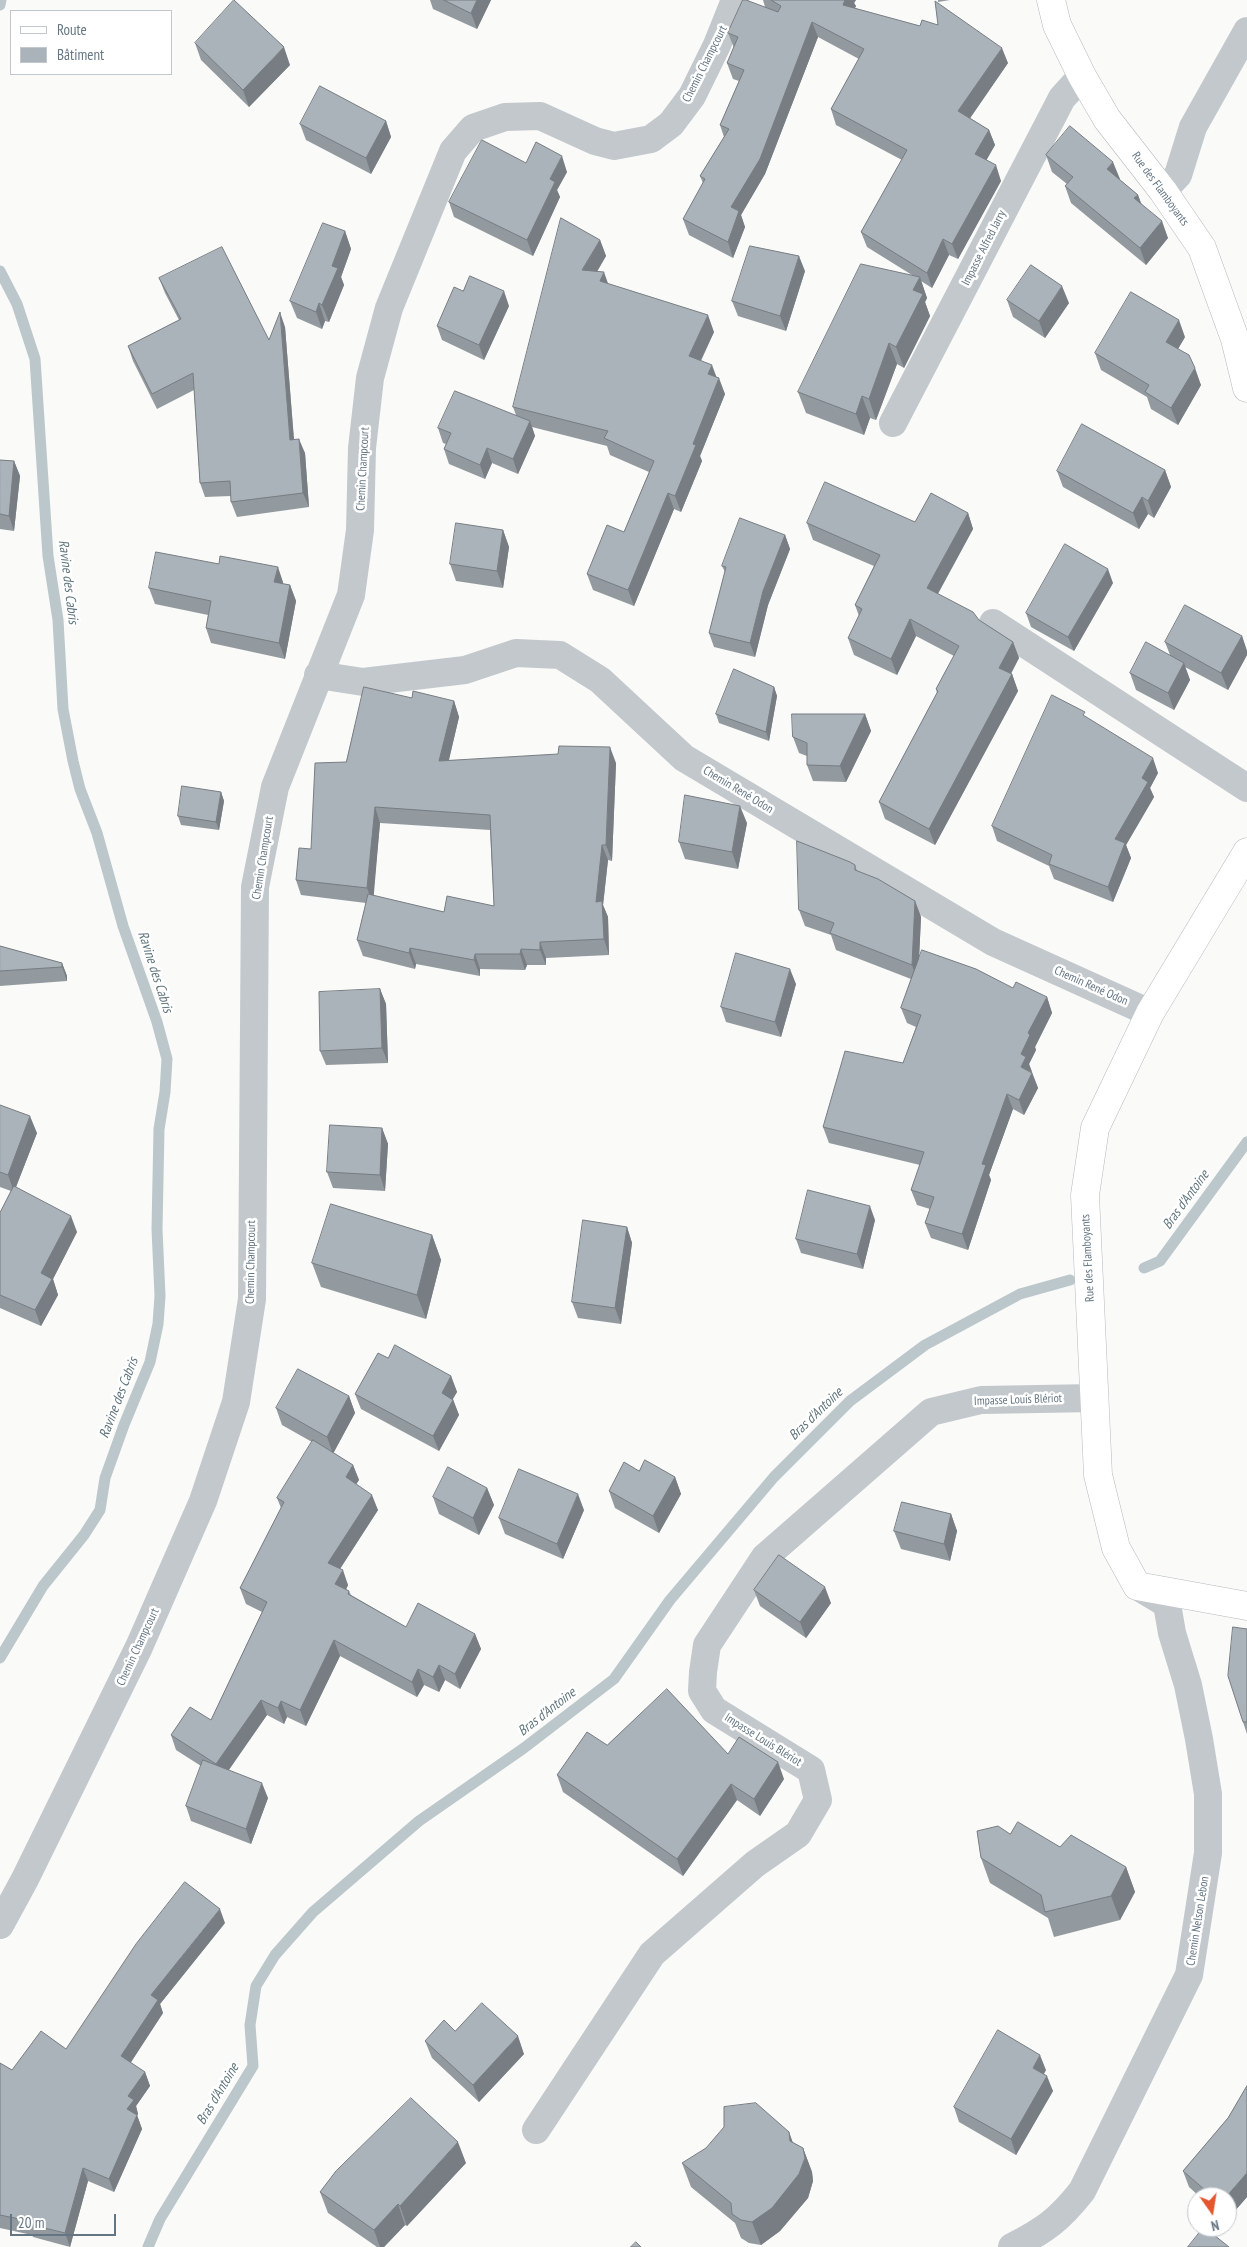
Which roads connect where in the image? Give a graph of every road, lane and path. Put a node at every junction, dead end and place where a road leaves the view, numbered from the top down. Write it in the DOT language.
graph roads {
  1 [pos="735,0"];
  2 [pos="1050,0"];
  3 [pos="1247,31"];
  4 [pos="1082,76"];
  5 [pos="1163,191"];
  6 [pos="1247,388"];
  7 [pos="893,423"];
  8 [pos="993,622"];
  9 [pos="318,675"];
  10 [pos="1247,788"];
  11 [pos="1247,852"];
  12 [pos="1150,1013"];
  13 [pos="1095,1398"];
  14 [pos="1137,1586"];
  15 [pos="1247,1606"];
  16 [pos="0,1925"];
  17 [pos="536,2130"];
  18 [pos="1012,2247"];
  1 -- 9 [label="street, Chemin Champcourt"];
  2 -- 4 [label="main road, Rue des Flamboyants"];
  3 -- 5 [label="street"];
  4 -- 5 [label="main road, Rue des Flamboyants"];
  4 -- 7 [label="street, Impasse Alfred Jarry"];
  5 -- 6 [label="main road, Rue des Flamboyants"];
  8 -- 10 [label="street"];
  9 -- 12 [label="street, Chemin René Odon"];
  9 -- 16 [label="street, Chemin Champcourt"];
  11 -- 12 [label="main road, Rue des Flamboyants"];
  12 -- 13 [label="main road, Rue des Flamboyants"];
  13 -- 14 [label="main road, Rue des Flamboyants"];
  13 -- 17 [label="street, Impasse Louis Blériot"];
  14 -- 15 [label="main road"];
  14 -- 18 [label="street, Chemin Nelson Lebon"];
}
